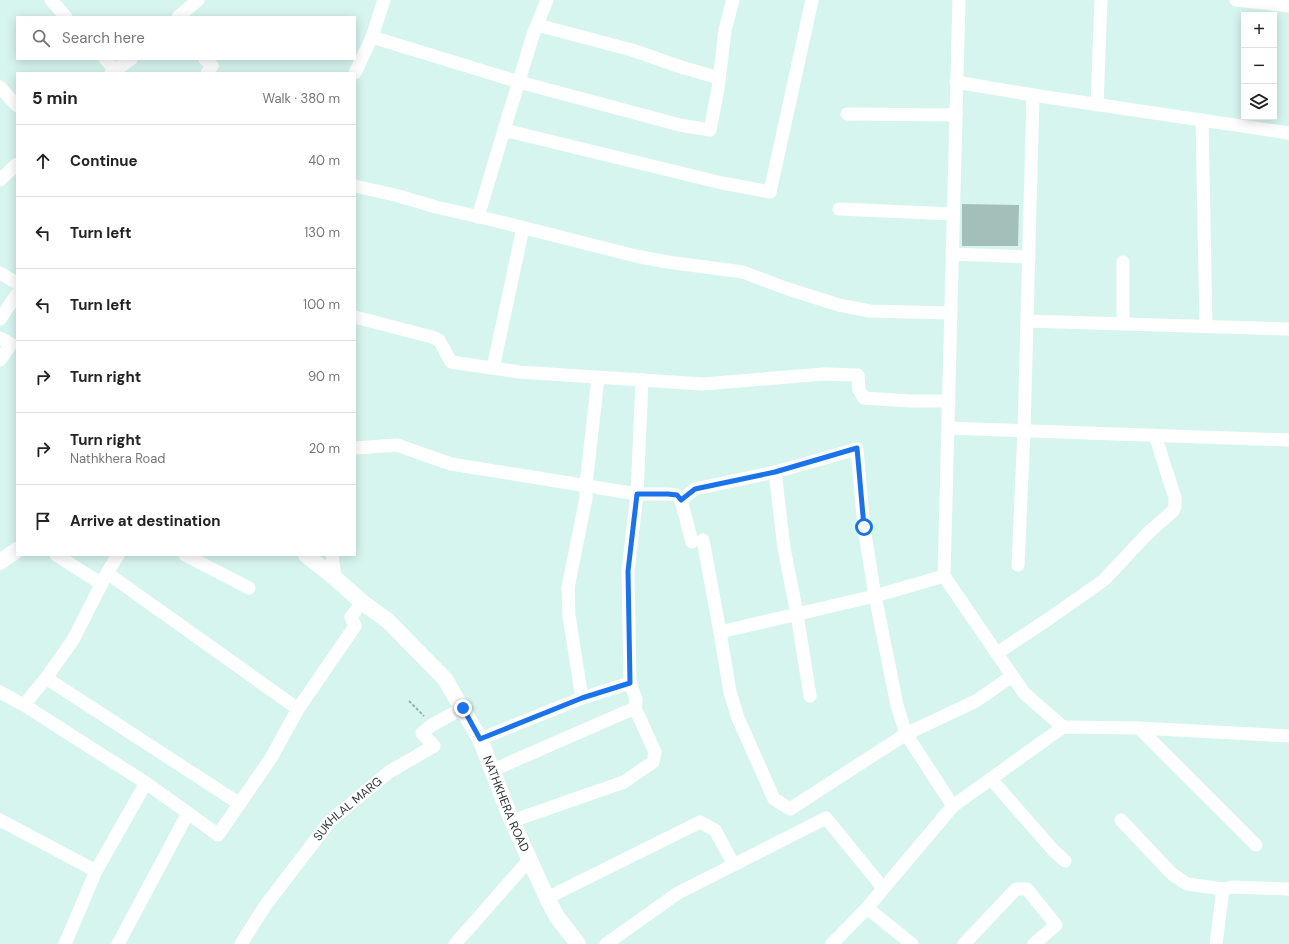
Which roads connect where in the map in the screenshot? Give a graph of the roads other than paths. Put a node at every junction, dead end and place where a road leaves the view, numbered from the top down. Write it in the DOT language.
graph roads {
  1 [pos="51,0"];
  2 [pos="384,0"];
  3 [pos="547,0"];
  4 [pos="733,0"];
  5 [pos="812,0"];
  6 [pos="959,0"];
  7 [pos="1101,0"];
  8 [pos="1236,0"];
  9 [pos="196,1"];
  10 [pos="1261,2"];
  11 [pos="1289,6"];
  12 [pos="65,16"];
  13 [pos="179,16"];
  14 [pos="537,25"];
  15 [pos="372,37"];
  16 [pos="106,60"];
  17 [pos="130,60"];
  18 [pos="206,60"];
  19 [pos="113,72"];
  20 [pos="208,72"];
  21 [pos="355,72"];
  22 [pos="719,78"];
  23 [pos="519,82"];
  24 [pos="956,82"];
  25 [pos="0,87"];
  26 [pos="1033,96"];
  27 [pos="16,105"];
  28 [pos="1097,105"];
  29 [pos="847,114"];
  30 [pos="956,115"];
  31 [pos="1202,120"];
  32 [pos="504,130"];
  33 [pos="1289,133"];
  34 [pos="16,165"];
  35 [pos="0,180"];
  36 [pos="356,186"];
  37 [pos="838,209"];
  38 [pos="953,214"];
  39 [pos="478,217"];
  40 [pos="523,228"];
  41 [pos="952,254"];
  42 [pos="1029,257"];
  43 [pos="1123,262"];
  44 [pos="0,273"];
  45 [pos="16,282"];
  46 [pos="16,295"];
  47 [pos="950,313"];
  48 [pos="356,318"];
  49 [pos="0,319"];
  50 [pos="1027,321"];
  51 [pos="1123,324"];
  52 [pos="1206,326"];
  53 [pos="1289,329"];
  54 [pos="0,338"];
  55 [pos="0,360"];
  56 [pos="493,368"];
  57 [pos="598,378"];
  58 [pos="642,380"];
  59 [pos="949,401"];
  60 [pos="948,428"];
  61 [pos="1024,430"];
  62 [pos="1155,435"];
  63 [pos="1289,440"];
  64 [pos="356,448"];
  65 [pos="775,472"];
  66 [pos="586,485"];
  67 [pos="637,494"];
  68 [pos="681,500"];
  69 [pos="16,551"];
  70 [pos="58,556"];
  71 [pos="117,556"];
  72 [pos="188,556"];
  73 [pos="307,556"];
  74 [pos="332,556"];
  75 [pos="0,562"];
  76 [pos="1018,565"];
  77 [pos="944,576"];
  78 [pos="335,578"];
  79 [pos="104,579"];
  80 [pos="249,588"];
  81 [pos="875,596"];
  82 [pos="362,602"];
  83 [pos="797,614"];
  84 [pos="720,632"];
  85 [pos="997,653"];
  86 [pos="1012,676"];
  87 [pos="46,678"];
  88 [pos="630,683"];
  89 [pos="0,692"];
  90 [pos="810,696"];
  91 [pos="582,698"];
  92 [pos="24,705"];
  93 [pos="463,708"];
  94 [pos="635,708"];
  95 [pos="298,709"];
  96 [pos="1063,727"];
  97 [pos="1139,728"];
  98 [pos="906,734"];
  99 [pos="1289,736"];
  100 [pos="480,739"];
  101 [pos="492,770"];
  102 [pos="991,779"];
  103 [pos="146,783"];
  104 [pos="240,804"];
  105 [pos="953,806"];
  106 [pos="188,813"];
  107 [pos="0,820"];
  108 [pos="1121,820"];
  109 [pos="512,821"];
  110 [pos="1256,845"];
  111 [pos="529,860"];
  112 [pos="1065,861"];
  113 [pos="734,865"];
  114 [pos="96,871"];
  115 [pos="883,888"];
  116 [pos="1223,889"];
  117 [pos="1289,889"];
  118 [pos="547,898"];
  119 [pos="867,908"];
  120 [pos="66,944"];
  121 [pos="118,944"];
  122 [pos="241,944"];
  123 [pos="455,944"];
  124 [pos="578,944"];
  125 [pos="606,944"];
  126 [pos="832,944"];
  127 [pos="912,944"];
  128 [pos="964,944"];
  129 [pos="1034,944"];
  130 [pos="1216,944"];
  1 -- 12 [label="street"];
  2 -- 15 [label="street"];
  3 -- 14 [label="street"];
  4 -- 22 [label="street"];
  5 -- 32 [label="street"];
  6 -- 24 [label="street"];
  7 -- 28 [label="street"];
  8 -- 10 [label="street"];
  9 -- 13 [label="street"];
  10 -- 11 [label="street"];
  14 -- 22 [label="street"];
  14 -- 23 [label="street"];
  15 -- 21 [label="street"];
  15 -- 23 [label="street"];
  16 -- 19 [label="street"];
  17 -- 19 [label="street"];
  18 -- 20 [label="street"];
  22 -- 23 [label="street"];
  23 -- 32 [label="street"];
  24 -- 26 [label="street"];
  24 -- 30 [label="street"];
  25 -- 27 [label="street"];
  26 -- 28 [label="street"];
  26 -- 42 [label="street"];
  28 -- 31 [label="street"];
  29 -- 30 [label="street"];
  30 -- 38 [label="street"];
  31 -- 33 [label="street"];
  31 -- 52 [label="street"];
  32 -- 39 [label="street"];
  34 -- 35 [label="street"];
  36 -- 39 [label="street"];
  37 -- 38 [label="street"];
  38 -- 41 [label="street"];
  39 -- 40 [label="street"];
  40 -- 47 [label="street"];
  40 -- 56 [label="street"];
  41 -- 42 [label="street"];
  41 -- 47 [label="street"];
  42 -- 50 [label="street"];
  43 -- 51 [label="street"];
  44 -- 45 [label="street"];
  46 -- 49 [label="street"];
  47 -- 59 [label="street"];
  48 -- 56 [label="street"];
  50 -- 51 [label="street"];
  50 -- 61 [label="street"];
  51 -- 52 [label="street"];
  52 -- 53 [label="street"];
  54 -- 55 [label="street"];
  56 -- 57 [label="street"];
  57 -- 58 [label="street"];
  57 -- 66 [label="street"];
  58 -- 59 [label="street"];
  58 -- 67 [label="street"];
  59 -- 60 [label="street"];
  60 -- 61 [label="street"];
  60 -- 77 [label="street"];
  61 -- 62 [label="street"];
  61 -- 76 [label="street"];
  62 -- 63 [label="street"];
  62 -- 85 [label="street"];
  64 -- 66 [label="street"];
  65 -- 68 [label="street"];
  65 -- 81 [label="street"];
  65 -- 83 [label="street"];
  66 -- 67 [label="street"];
  66 -- 91 [label="street"];
  67 -- 68 [label="street"];
  67 -- 88 [label="street"];
  68 -- 84 [label="street"];
  69 -- 75 [label="street"];
  70 -- 79 [label="street"];
  71 -- 79 [label="street"];
  72 -- 80 [label="street"];
  73 -- 78 [label="street, NATHKHERA ROAD"];
  74 -- 78 [label="street"];
  77 -- 81 [label="street"];
  77 -- 85 [label="street"];
  78 -- 82 [label="street, NATHKHERA ROAD"];
  79 -- 87 [label="street"];
  79 -- 95 [label="street"];
  81 -- 83 [label="street"];
  81 -- 98 [label="street"];
  82 -- 93 [label="street, NATHKHERA ROAD"];
  82 -- 95 [label="street"];
  83 -- 84 [label="street"];
  83 -- 90 [label="street"];
  84 -- 98 [label="street"];
  85 -- 86 [label="street"];
  86 -- 96 [label="street"];
  86 -- 98 [label="street"];
  87 -- 92 [label="street"];
  87 -- 104 [label="street"];
  88 -- 91 [label="street"];
  88 -- 94 [label="street"];
  89 -- 92 [label="street"];
  91 -- 100 [label="street"];
  92 -- 103 [label="street"];
  93 -- 100 [label="street, NATHKHERA ROAD"];
  93 -- 122 [label="street, SUKHLAL MARG"];
  94 -- 101 [label="street"];
  94 -- 109 [label="street"];
  95 -- 104 [label="street"];
  96 -- 97 [label="street"];
  96 -- 102 [label="street"];
  97 -- 99 [label="street"];
  97 -- 110 [label="street"];
  98 -- 105 [label="street"];
  100 -- 101 [label="street, NATHKHERA ROAD"];
  101 -- 109 [label="street, NATHKHERA ROAD"];
  102 -- 105 [label="street"];
  102 -- 112 [label="street"];
  103 -- 106 [label="street"];
  103 -- 114 [label="street"];
  104 -- 106 [label="street"];
  105 -- 115 [label="street"];
  106 -- 121 [label="street"];
  107 -- 114 [label="street"];
  108 -- 116 [label="street"];
  109 -- 111 [label="street, NATHKHERA ROAD"];
  111 -- 118 [label="street, NATHKHERA ROAD"];
  111 -- 123 [label="street"];
  113 -- 115 [label="street"];
  113 -- 118 [label="street"];
  113 -- 125 [label="street"];
  114 -- 120 [label="street"];
  115 -- 119 [label="street"];
  116 -- 117 [label="street"];
  116 -- 130 [label="street"];
  118 -- 124 [label="street, NATHKHERA ROAD"];
  119 -- 126 [label="street"];
  119 -- 127 [label="street"];
  128 -- 129 [label="street"];
}
